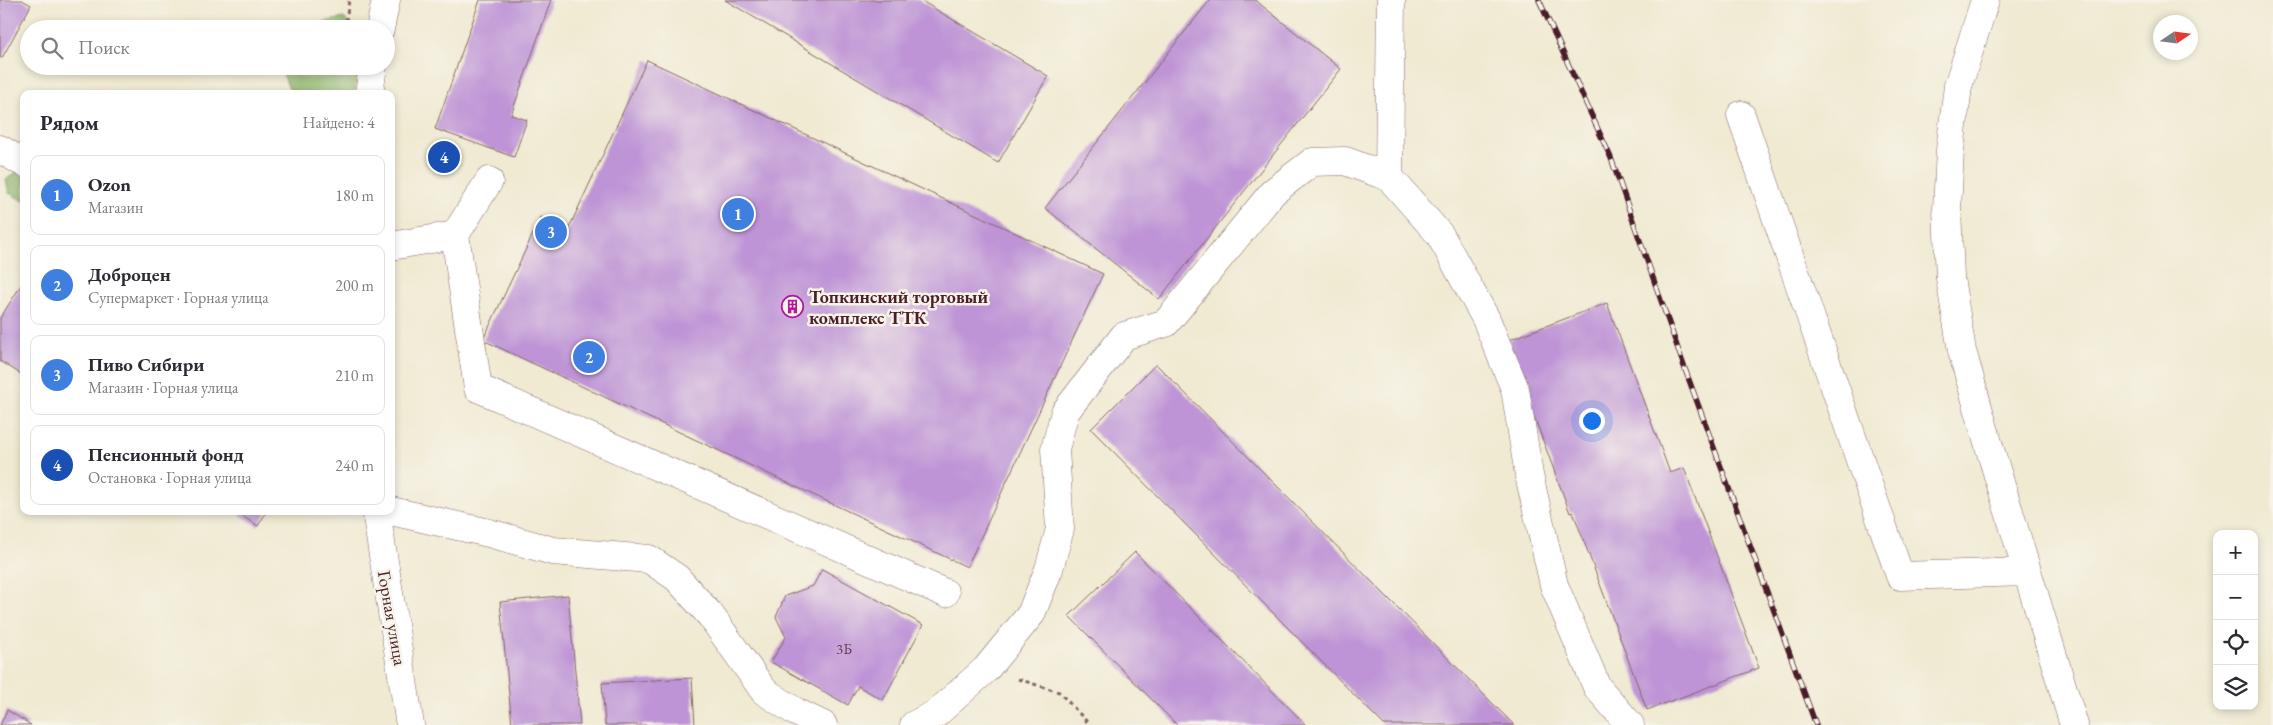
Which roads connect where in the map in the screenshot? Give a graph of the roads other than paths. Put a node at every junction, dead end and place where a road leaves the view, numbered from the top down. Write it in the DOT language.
graph roads {
  1 [pos="386,0"];
  2 [pos="1391,0"];
  3 [pos="1985,0"];
  4 [pos="382,20"];
  5 [pos="371,75"];
  6 [pos="369,90"];
  7 [pos="1741,115"];
  8 [pos="0,149"];
  9 [pos="20,161"];
  10 [pos="1389,177"];
  11 [pos="489,181"];
  12 [pos="454,235"];
  13 [pos="395,245"];
  14 [pos="395,512"];
  15 [pos="377,515"];
  16 [pos="2027,572"];
  17 [pos="945,593"];
  18 [pos="410,725"];
  19 [pos="822,725"];
  20 [pos="914,725"];
  21 [pos="1630,725"];
  22 [pos="2074,725"];
  1 -- 4 [label="street"];
  2 -- 10 [label="street"];
  3 -- 16 [label="street"];
  5 -- 6 [label="street"];
  7 -- 16 [label="street"];
  8 -- 9 [label="street"];
  10 -- 20 [label="street"];
  10 -- 21 [label="street"];
  11 -- 12 [label="street"];
  12 -- 13 [label="street"];
  12 -- 17 [label="street"];
  14 -- 19 [label="street"];
  15 -- 18 [label="street, Горная улица"];
  16 -- 22 [label="street"];
}
